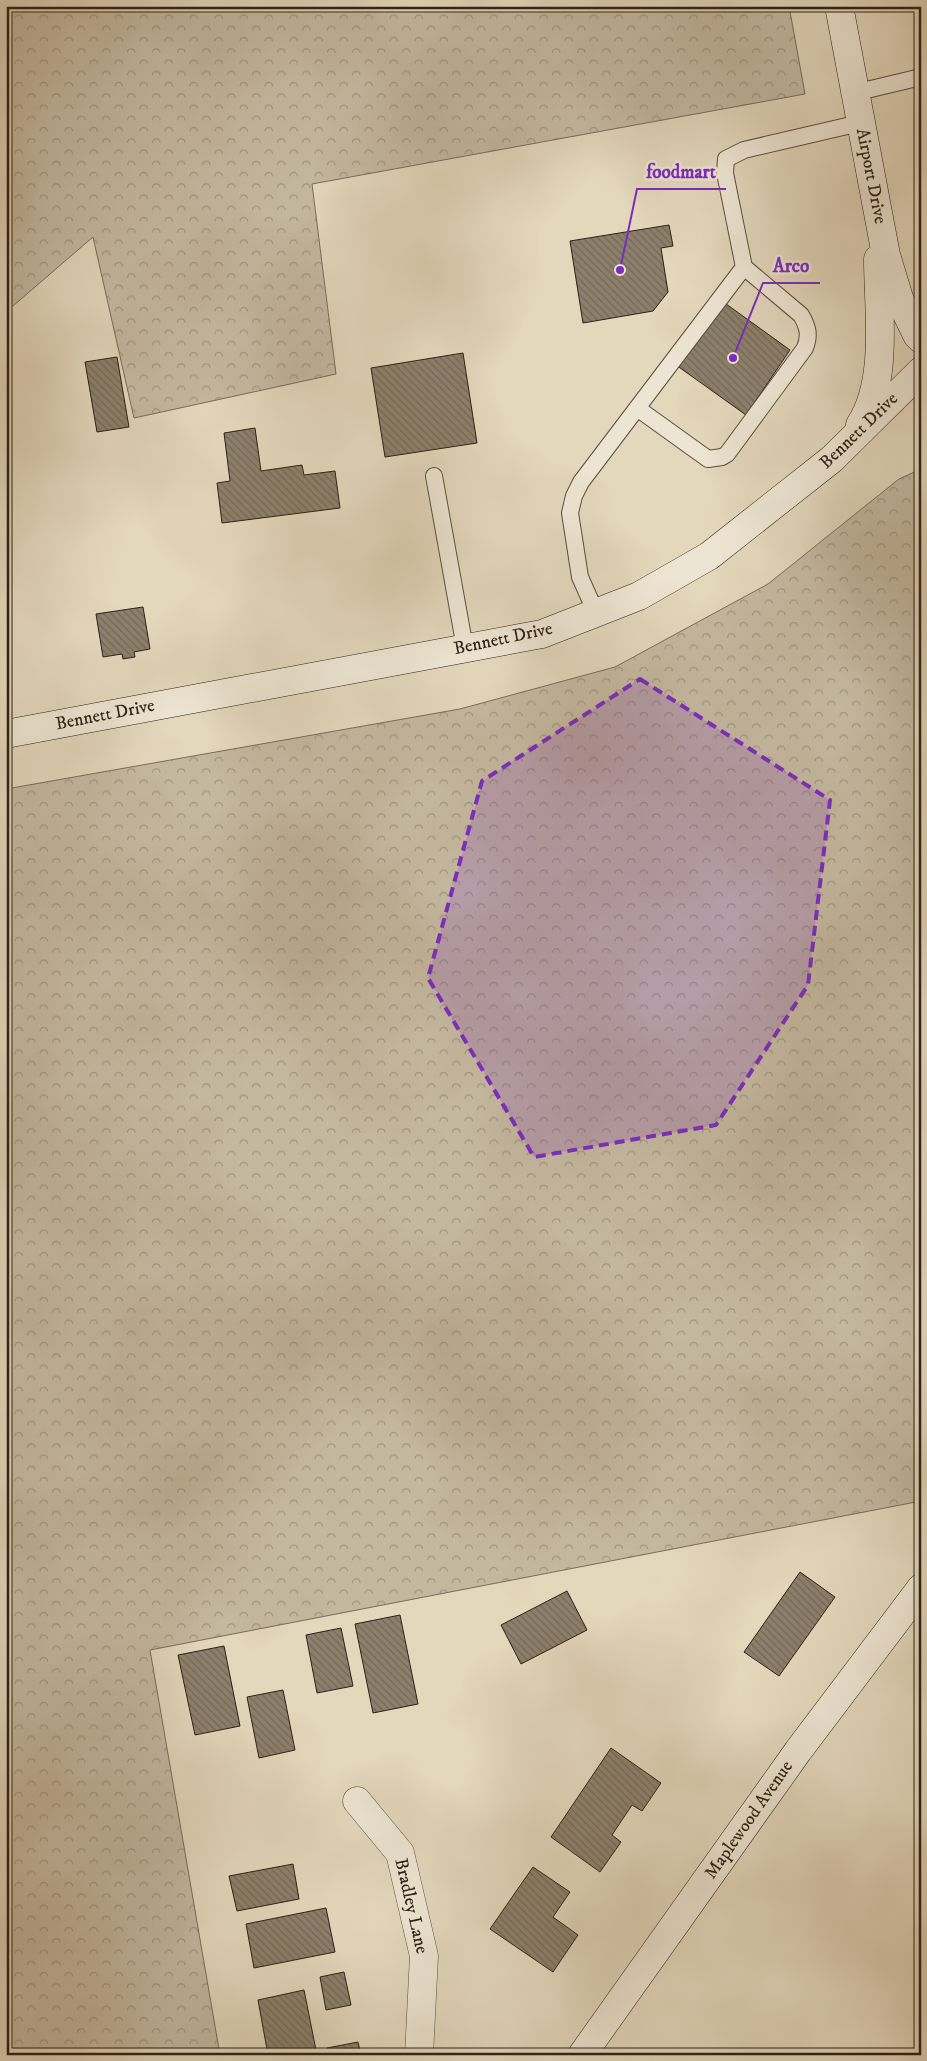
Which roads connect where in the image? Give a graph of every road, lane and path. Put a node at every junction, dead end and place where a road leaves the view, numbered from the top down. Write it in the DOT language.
graph roads {
  1 [pos="839,6"];
  2 [pos="921,77"];
  3 [pos="854,93"];
  4 [pos="860,123"];
  5 [pos="877,213"];
  6 [pos="744,267"];
  7 [pos="921,339"];
  8 [pos="921,371"];
  9 [pos="636,408"];
  10 [pos="848,443"];
  11 [pos="434,476"];
  12 [pos="596,613"];
  13 [pos="465,648"];
  14 [pos="6,734"];
  15 [pos="921,1588"];
  16 [pos="357,1801"];
  17 [pos="419,2055"];
  18 [pos="582,2055"];
  1 -- 3 [label="main road, Airport Drive"];
  2 -- 3 [label="lane"];
  3 -- 4 [label="main road, Airport Drive"];
  4 -- 5 [label="main road, Airport Drive"];
  4 -- 6 [label="lane"];
  5 -- 7 [label="main road, Airport Drive"];
  5 -- 10 [label="main road"];
  6 -- 9 [label="lane"];
  6 -- 9 [label="lane"];
  8 -- 10 [label="main road, Bennett Drive"];
  9 -- 12 [label="lane"];
  10 -- 12 [label="main road, Bennett Drive"];
  11 -- 13 [label="lane"];
  12 -- 13 [label="main road, Bennett Drive"];
  13 -- 14 [label="main road, Bennett Drive"];
  15 -- 18 [label="main road, Maplewood Avenue"];
  16 -- 17 [label="main road, Bradley Lane"];
}
